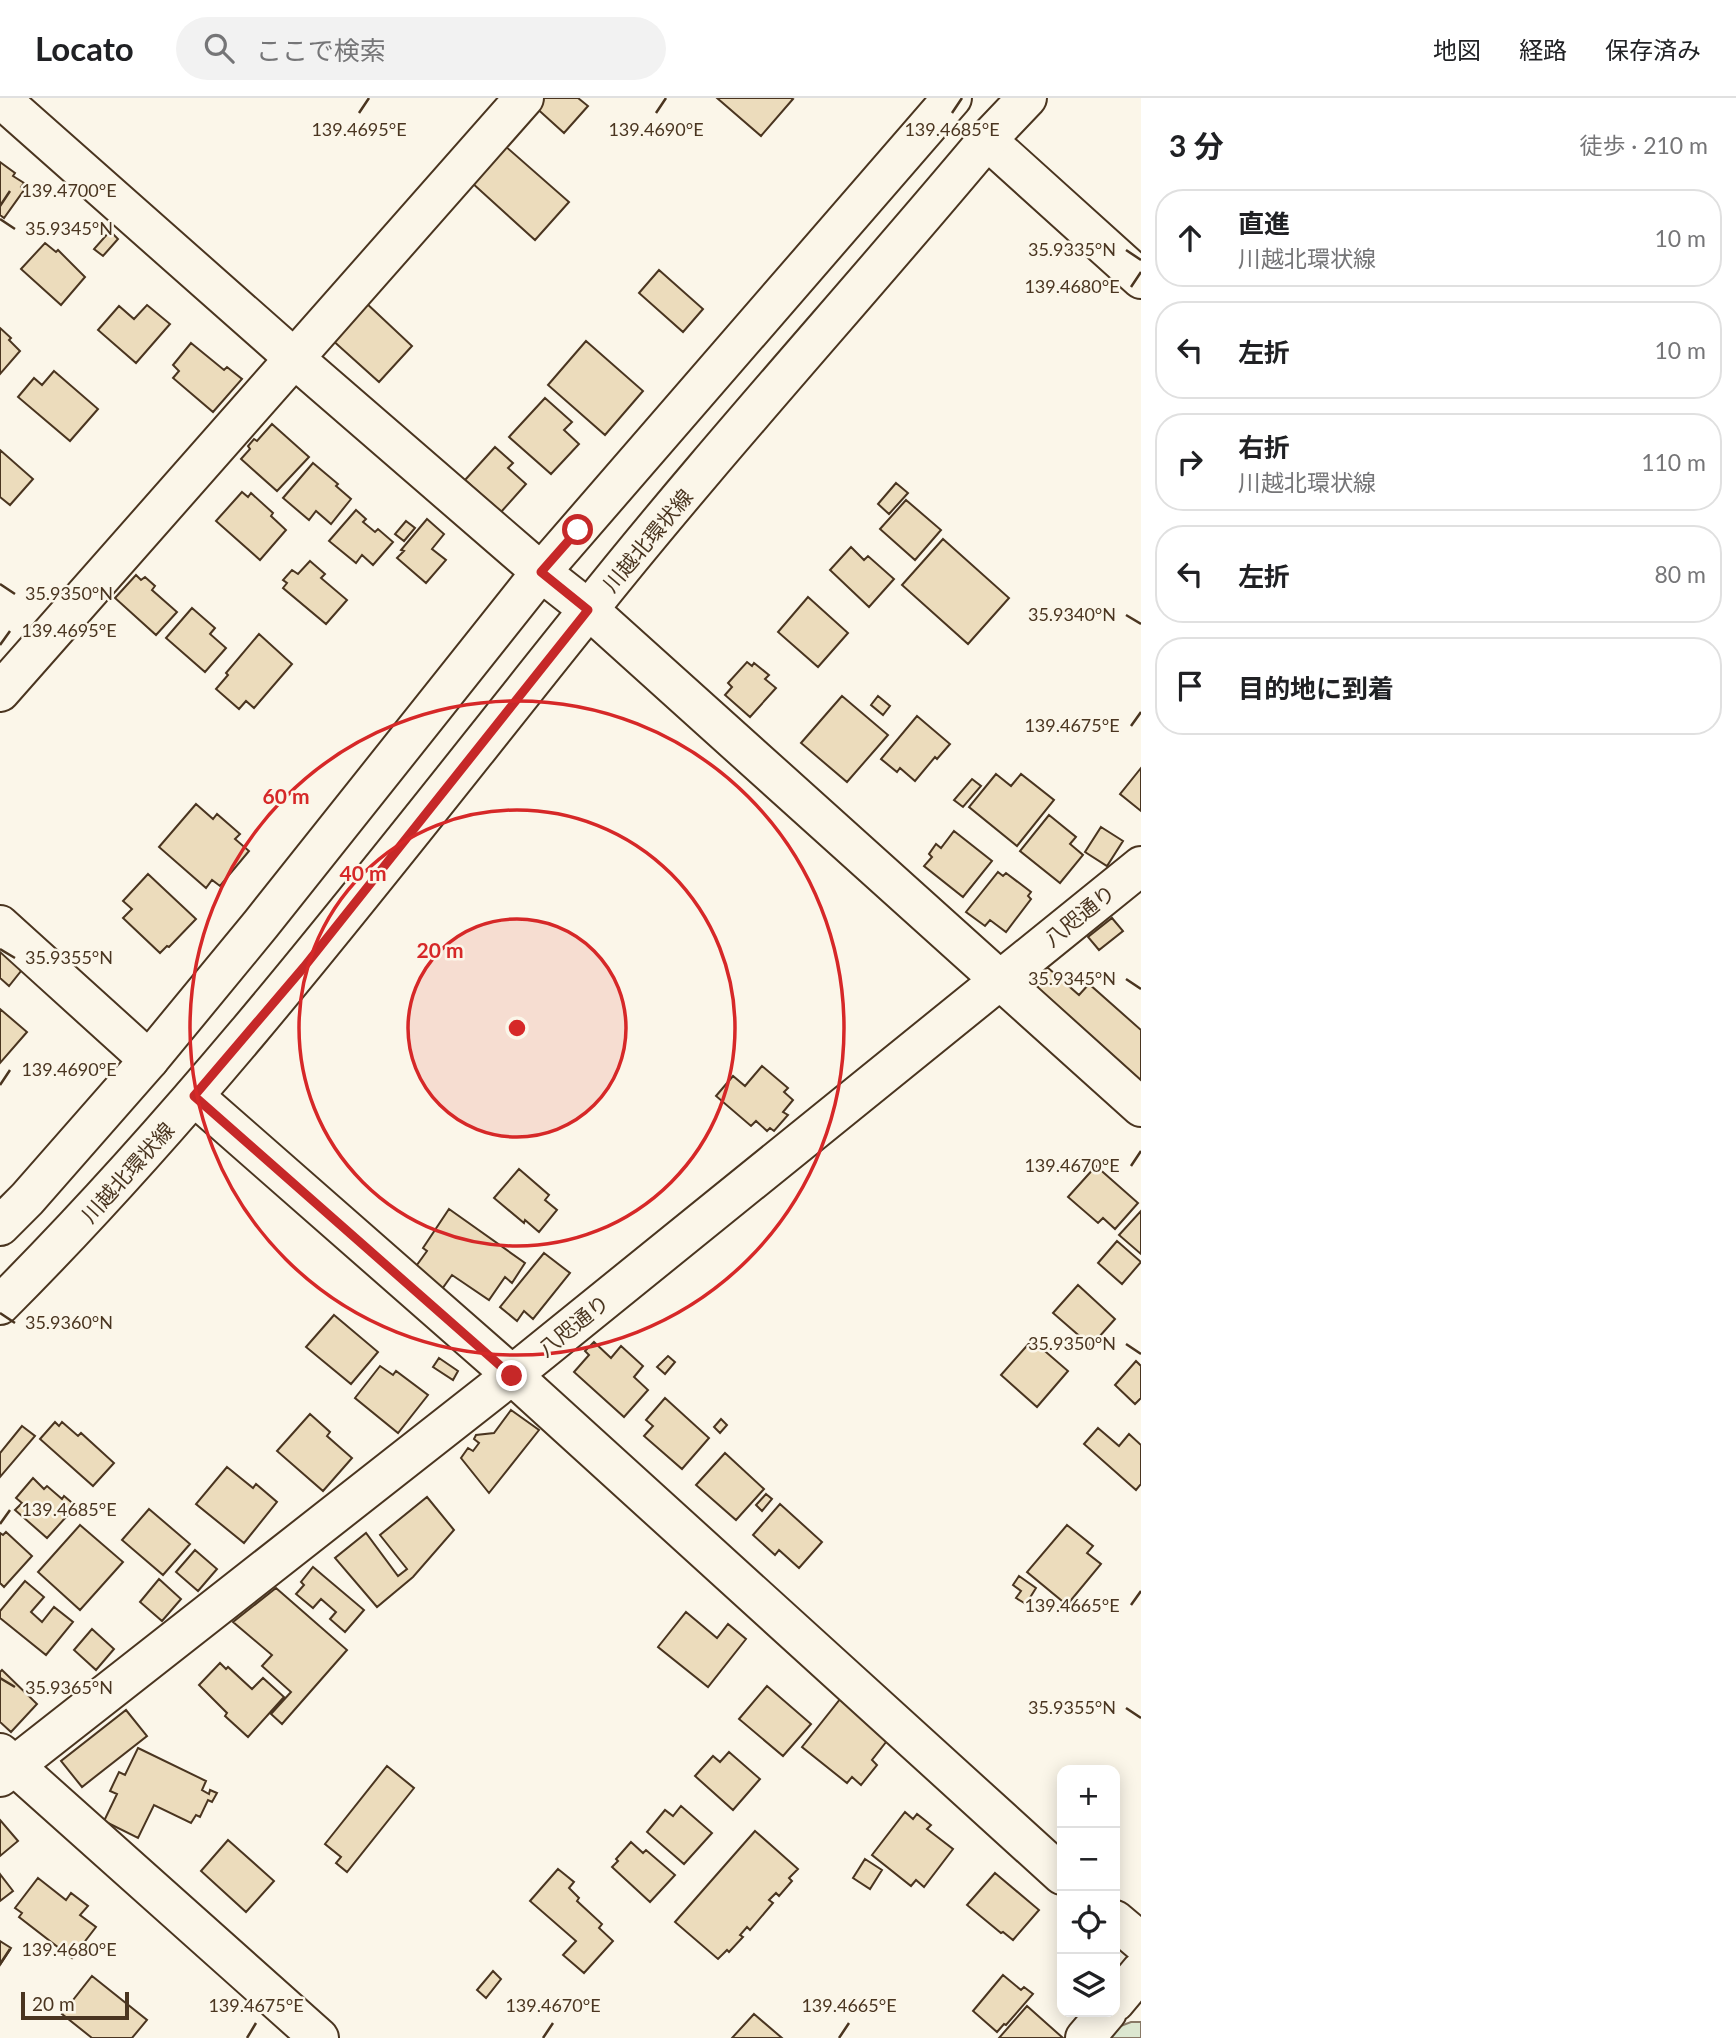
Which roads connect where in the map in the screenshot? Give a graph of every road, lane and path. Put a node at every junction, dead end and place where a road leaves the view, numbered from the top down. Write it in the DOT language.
graph roads {
  1 [pos="524,98"];
  2 [pos="1027,98"];
  3 [pos="944,101"];
  4 [pos="1,102"];
  5 [pos="987,140"];
  6 [pos="1141,279"];
  7 [pos="295,359"];
  8 [pos="541,572"];
  9 [pos="588,610"];
  10 [pos="0,692"];
  11 [pos="1141,866"];
  12 [pos="0,925"];
  13 [pos="998,980"];
  14 [pos="149,1060"];
  15 [pos="194,1096"];
  16 [pos="1141,1107"];
  17 [pos="0,1226"];
  18 [pos="0,1305"];
  19 [pos="512,1376"];
  20 [pos="5,1765"];
  21 [pos="1057,1870"];
  22 [pos="1120,1924"];
  23 [pos="1141,1942"];
  24 [pos="1141,1971"];
  25 [pos="1120,1996"];
  26 [pos="1103,2017"];
  27 [pos="319,2038"];
  28 [pos="1085,2038"];
  1 -- 7 [label="street"];
  2 -- 5 [label="street, 川越北環状線"];
  3 -- 8 [label="street"];
  4 -- 7 [label="street"];
  5 -- 6 [label="street"];
  5 -- 9 [label="street, 川越北環状線"];
  7 -- 8 [label="street"];
  7 -- 10 [label="street"];
  8 -- 9 [label="street"];
  8 -- 14 [label="street"];
  9 -- 13 [label="street"];
  9 -- 15 [label="street, 川越北環状線"];
  11 -- 13 [label="street, 八咫通り"];
  12 -- 14 [label="street"];
  13 -- 16 [label="street"];
  13 -- 19 [label="street, 八咫通り"];
  14 -- 17 [label="street"];
  15 -- 18 [label="street, 川越北環状線"];
  15 -- 19 [label="street"];
  19 -- 20 [label="street, 八咫通り"];
  19 -- 21 [label="street"];
  20 -- 27 [label="street"];
  22 -- 23 [label="street"];
  24 -- 25 [label="street"];
  26 -- 28 [label="street"];
}
